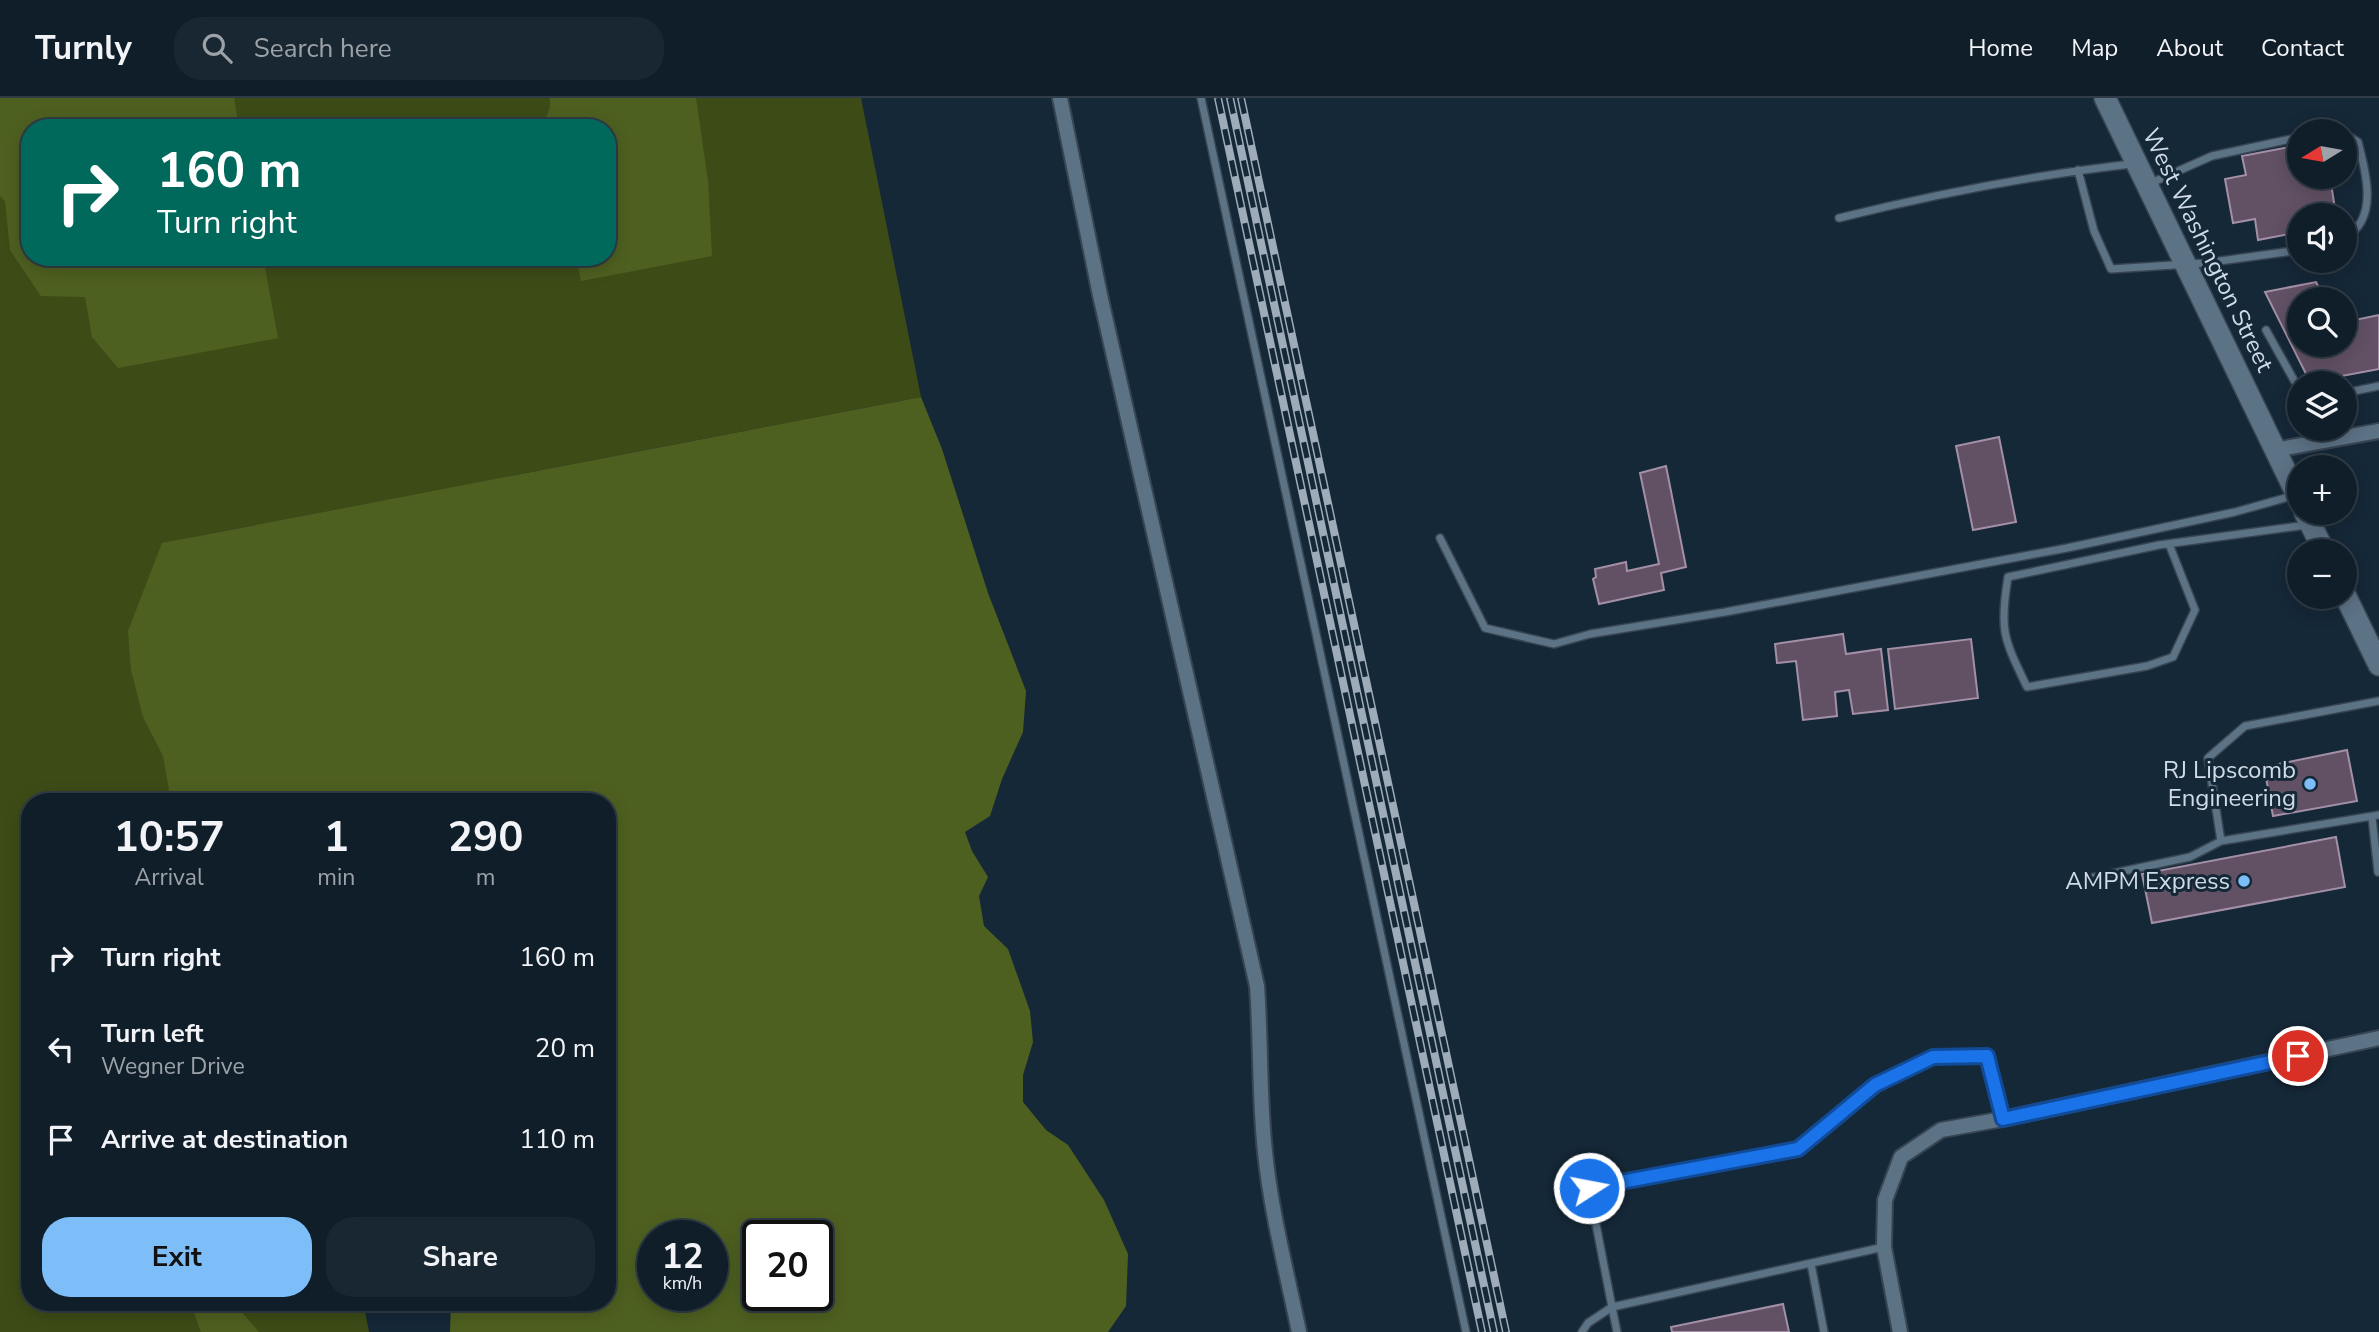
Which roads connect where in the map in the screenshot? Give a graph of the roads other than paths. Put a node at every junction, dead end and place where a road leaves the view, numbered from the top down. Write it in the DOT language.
graph roads {
  1 [pos="1060,98"];
  2 [pos="1201,98"];
  3 [pos="2105,98"];
  4 [pos="2287,140"];
  5 [pos="2357,141"];
  6 [pos="2136,163"];
  7 [pos="2078,170"];
  8 [pos="2147,185"];
  9 [pos="1839,218"];
  10 [pos="2357,227"];
  11 [pos="2287,252"];
  12 [pos="2184,262"];
  13 [pos="2266,330"];
  14 [pos="2289,371"];
  15 [pos="2379,386"];
  16 [pos="2357,391"];
  17 [pos="2379,430"];
  18 [pos="2357,432"];
  19 [pos="2306,441"];
  20 [pos="2275,450"];
  21 [pos="2287,475"];
  22 [pos="2287,509"];
  23 [pos="2287,512"];
  24 [pos="1440,538"];
  25 [pos="2169,544"];
  26 [pos="2352,609"];
  27 [pos="2379,665"];
  28 [pos="2379,701"];
  29 [pos="2375,816"];
  30 [pos="2221,841"];
  31 [pos="2378,872"];
  32 [pos="2091,878"];
  33 [pos="2379,1038"];
  34 [pos="2003,1119"];
  35 [pos="1884,1247"];
  36 [pos="1811,1264"];
  37 [pos="1612,1307"];
  38 [pos="1299,1332"];
  39 [pos="1466,1332"];
  40 [pos="1582,1332"];
  41 [pos="1617,1332"];
  42 [pos="1824,1332"];
  43 [pos="1900,1332"];
  1 -- 38 [label="street"];
  2 -- 39 [label="lane"];
  3 -- 6 [label="main road, West Washington Street"];
  4 -- 8 [label="lane"];
  5 -- 10 [label="lane"];
  6 -- 7 [label="lane"];
  6 -- 8 [label="main road, West Washington Street"];
  7 -- 9 [label="lane"];
  7 -- 12 [label="lane"];
  8 -- 12 [label="main road, West Washington Street"];
  11 -- 12 [label="lane"];
  12 -- 20 [label="main road, West Washington Street"];
  13 -- 14 [label="lane"];
  15 -- 16 [label="lane"];
  17 -- 18 [label="street"];
  19 -- 20 [label="street"];
  20 -- 21 [label="main road, West Washington Street"];
  22 -- 24 [label="lane"];
  23 -- 25 [label="lane"];
  25 -- 25 [label="lane"];
  26 -- 27 [label="main road"];
  28 -- 30 [label="lane"];
  29 -- 30 [label="lane"];
  29 -- 31 [label="lane"];
  30 -- 32 [label="lane"];
  33 -- 34 [label="street"];
  34 -- 35 [label="street"];
  34 -- 37 [label="lane"];
  35 -- 36 [label="lane"];
  35 -- 43 [label="street"];
  36 -- 37 [label="lane"];
  36 -- 42 [label="lane"];
  37 -- 40 [label="lane"];
  37 -- 41 [label="lane"];
}
